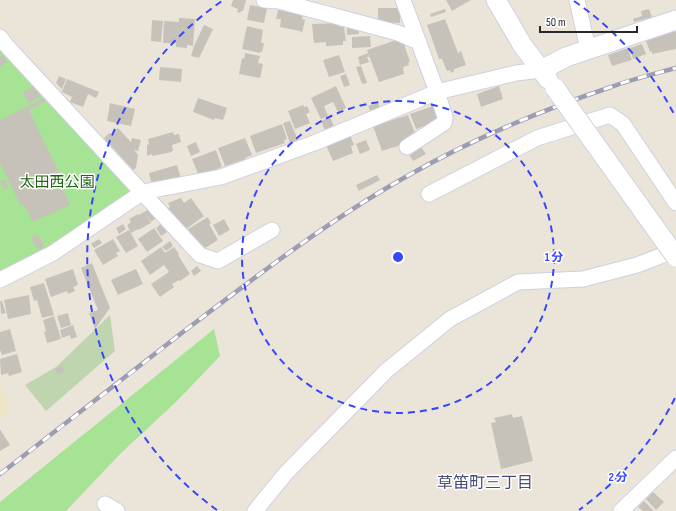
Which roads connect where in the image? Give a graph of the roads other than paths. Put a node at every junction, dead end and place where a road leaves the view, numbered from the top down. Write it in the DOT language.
graph roads {
  1 [pos="264,0"];
  2 [pos="403,0"];
  3 [pos="496,0"];
  4 [pos="577,0"];
  5 [pos="676,20"];
  6 [pos="419,42"];
  7 [pos="2,43"];
  8 [pos="588,49"];
  9 [pos="541,70"];
  10 [pos="438,92"];
  11 [pos="407,147"];
  12 [pos="143,192"];
  13 [pos="429,194"];
  14 [pos="676,203"];
  15 [pos="272,230"];
  16 [pos="676,250"];
  17 [pos="676,257"];
  18 [pos="0,280"];
  19 [pos="676,458"];
  20 [pos="255,511"];
  21 [pos="622,511"];
  1 -- 6 [label="street"];
  2 -- 6 [label="street"];
  3 -- 9 [label="street"];
  4 -- 8 [label="street"];
  5 -- 8 [label="street"];
  6 -- 10 [label="street"];
  7 -- 12 [label="street"];
  8 -- 9 [label="street"];
  9 -- 10 [label="street"];
  9 -- 17 [label="street, bridge"];
  10 -- 11 [label="street"];
  10 -- 12 [label="street"];
  12 -- 15 [label="street"];
  12 -- 18 [label="street"];
  13 -- 14 [label="street"];
  16 -- 20 [label="street"];
  19 -- 21 [label="street"];
}
